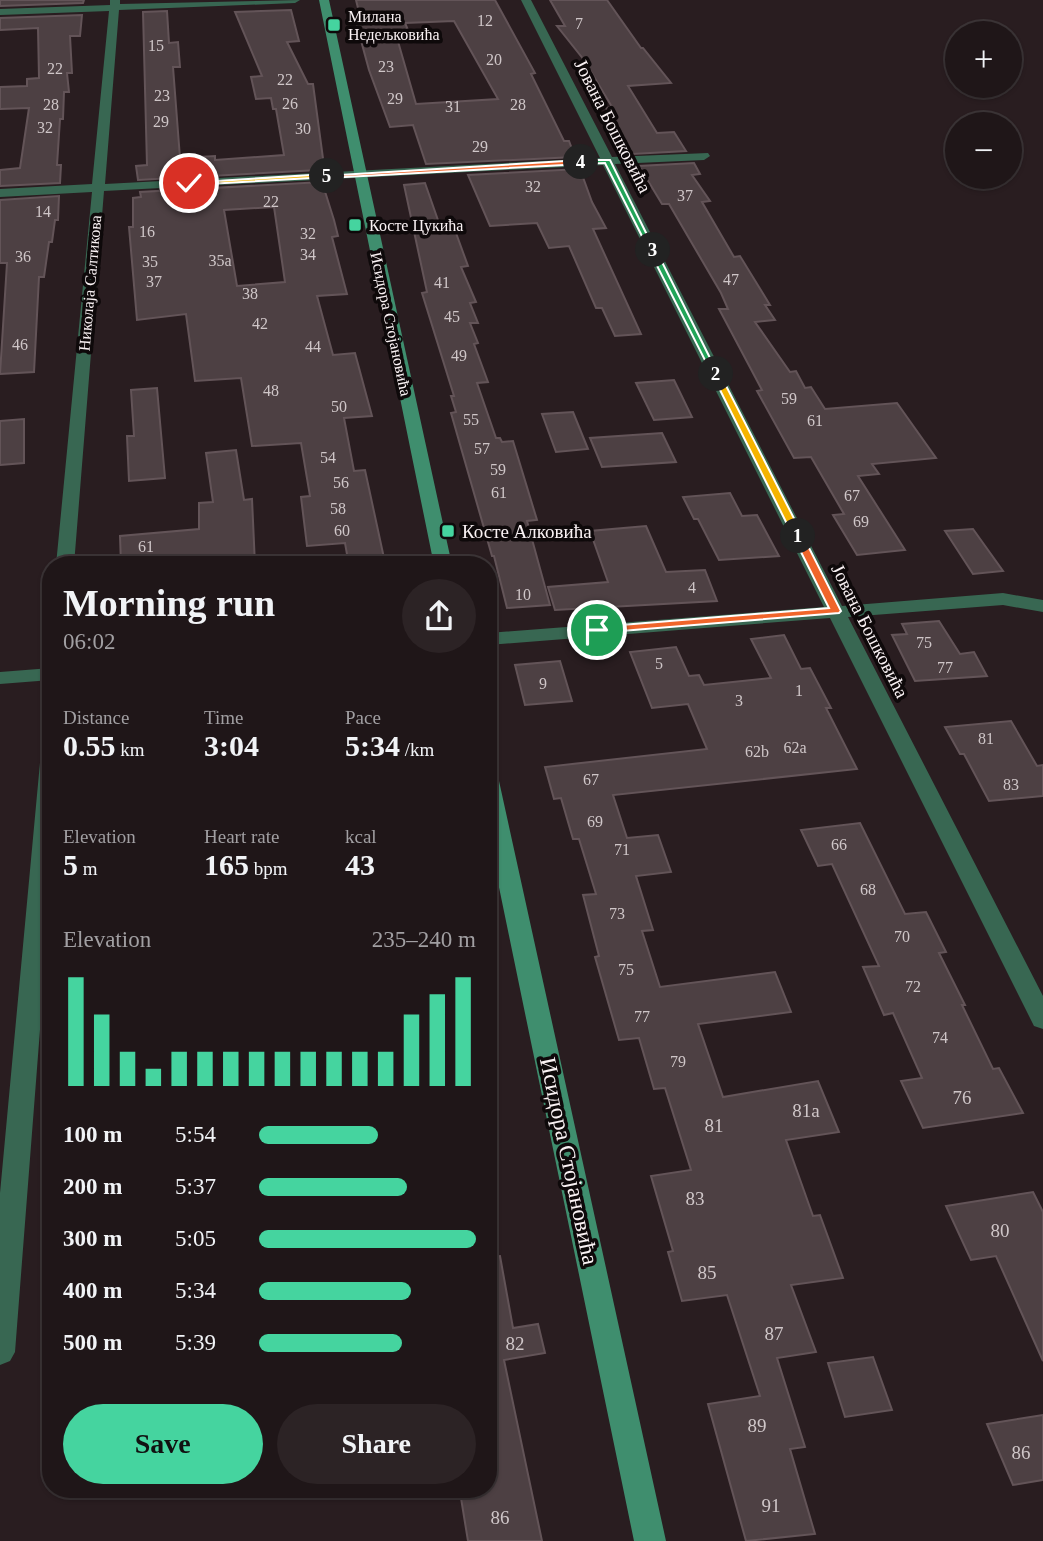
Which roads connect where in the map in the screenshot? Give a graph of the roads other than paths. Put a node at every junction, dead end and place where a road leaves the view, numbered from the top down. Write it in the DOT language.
graph roads {
  1 [pos="295,0"];
  2 [pos="324,0"];
  3 [pos="526,0"];
  4 [pos="115,4"];
  5 [pos="0,12"];
  6 [pos="704,156"];
  7 [pos="608,161"];
  8 [pos="360,174"];
  9 [pos="99,188"];
  10 [pos="0,193"];
  11 [pos="66,556"];
  12 [pos="441,556"];
  13 [pos="1043,606"];
  14 [pos="835,611"];
  15 [pos="497,638"];
  16 [pos="42,675"];
  17 [pos="0,678"];
  18 [pos="497,823"];
  19 [pos="42,858"];
  20 [pos="1043,1020"];
  21 [pos="0,1352"];
  22 [pos="650,1541"];
  1 -- 4 [label="street"];
  2 -- 8 [label="street, Исидора Стојановића"];
  3 -- 7 [label="street, Јована Бошковића"];
  4 -- 5 [label="street"];
  4 -- 9 [label="street, Николаја Салтикова"];
  6 -- 7 [label="street"];
  7 -- 8 [label="street"];
  7 -- 14 [label="street, Јована Бошковића"];
  8 -- 9 [label="street"];
  8 -- 12 [label="street, Исидора Стојановића"];
  9 -- 10 [label="street"];
  9 -- 11 [label="street, Николаја Салтикова"];
  13 -- 14 [label="street"];
  14 -- 15 [label="street"];
  14 -- 20 [label="street, Јована Бошковића"];
  16 -- 17 [label="street"];
  18 -- 22 [label="street, Исидора Стојановића"];
  19 -- 21 [label="street"];
}
